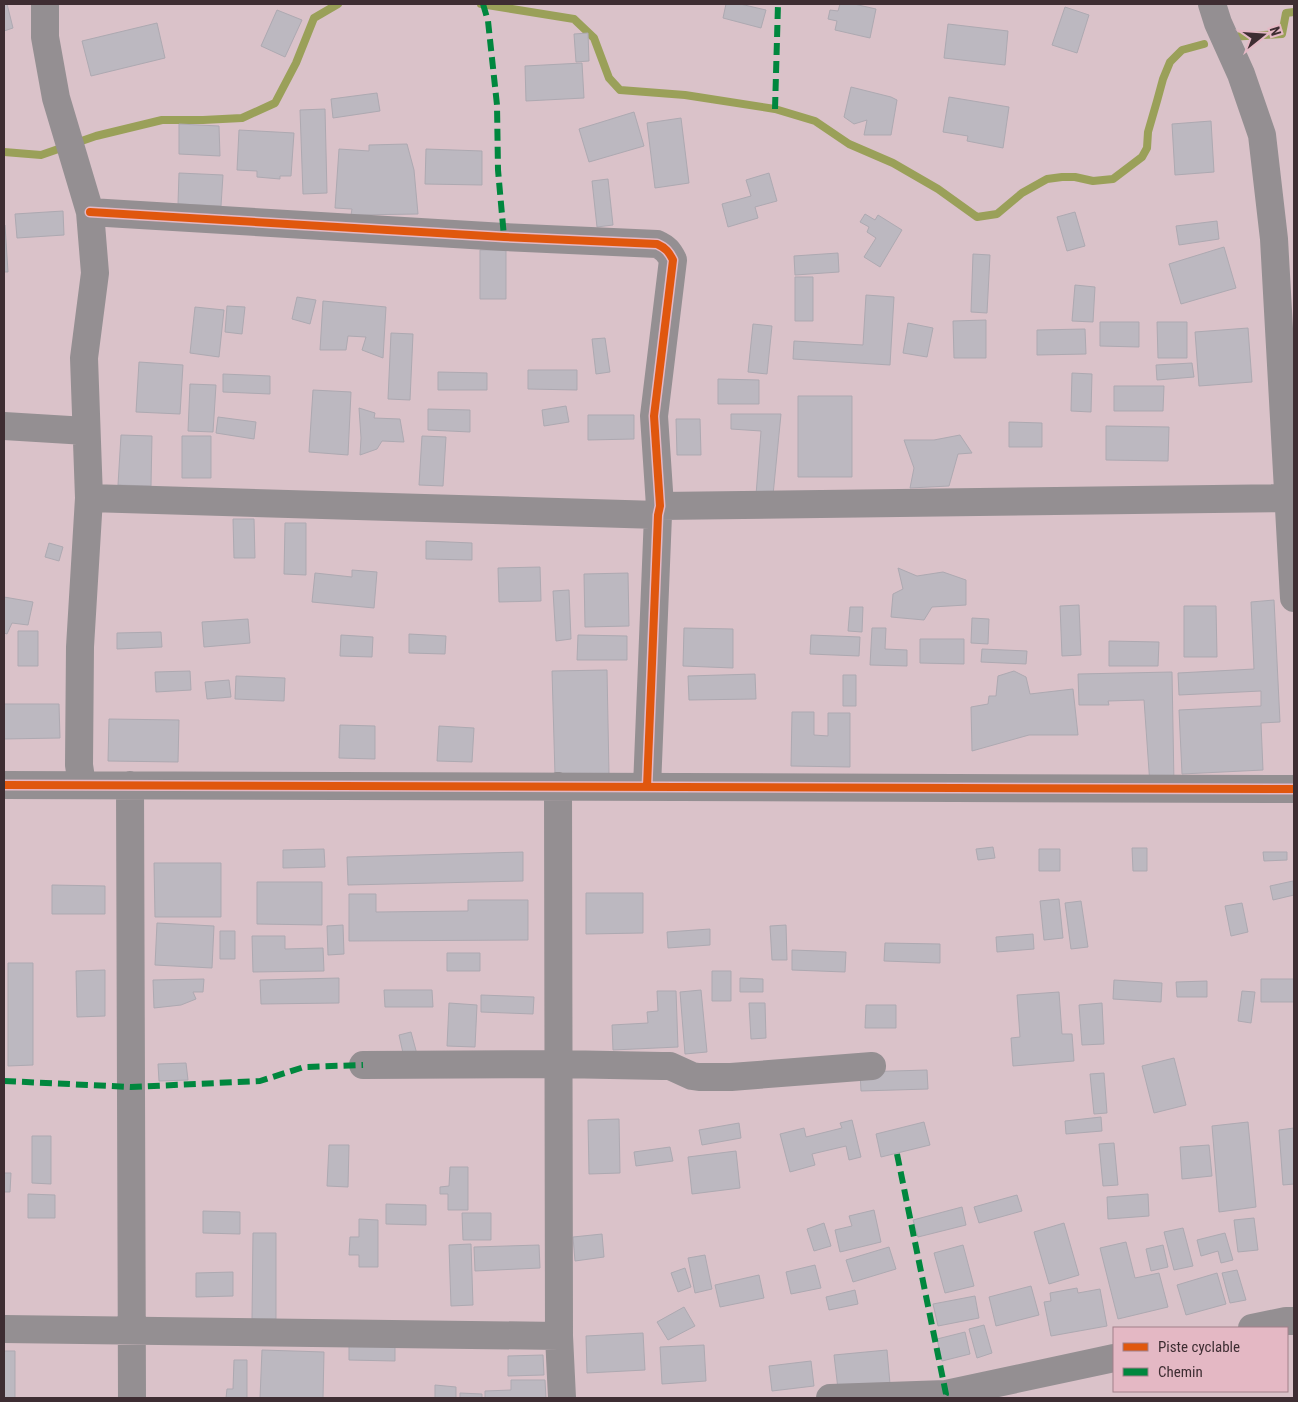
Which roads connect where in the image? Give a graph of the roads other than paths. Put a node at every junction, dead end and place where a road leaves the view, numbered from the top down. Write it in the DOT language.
graph roads {
  1 [pos="45,4"];
  2 [pos="1212,4"];
  3 [pos="90,212"];
  4 [pos="1284,238"];
  5 [pos="4,426"];
  6 [pos="86,431"];
  7 [pos="89,498"];
  8 [pos="1291,498"];
  9 [pos="659,510"];
  10 [pos="1294,598"];
  11 [pos="4,785"];
  12 [pos="82,785"];
  13 [pos="130,785"];
  14 [pos="558,786"];
  15 [pos="647,787"];
  16 [pos="1294,789"];
  17 [pos="559,1064"];
  18 [pos="363,1065"];
  19 [pos="872,1066"];
  20 [pos="1294,1321"];
  21 [pos="1257,1327"];
  22 [pos="4,1329"];
  23 [pos="131,1330"];
  24 [pos="559,1336"];
  25 [pos="1113,1358"];
  26 [pos="132,1398"];
  27 [pos="562,1398"];
  28 [pos="830,1398"];
  1 -- 3 [label="street"];
  2 -- 4 [label="street"];
  3 -- 6 [label="street"];
  3 -- 9 [label="street"];
  4 -- 8 [label="street"];
  5 -- 6 [label="street"];
  6 -- 7 [label="street"];
  7 -- 9 [label="street"];
  7 -- 12 [label="street"];
  8 -- 9 [label="street"];
  8 -- 10 [label="street"];
  9 -- 15 [label="street"];
  11 -- 12 [label="street"];
  12 -- 13 [label="street"];
  13 -- 14 [label="street"];
  13 -- 23 [label="street"];
  14 -- 15 [label="street"];
  14 -- 17 [label="street"];
  15 -- 16 [label="street"];
  17 -- 18 [label="street"];
  17 -- 19 [label="street"];
  17 -- 24 [label="street"];
  20 -- 21 [label="street"];
  22 -- 23 [label="street"];
  23 -- 24 [label="street"];
  23 -- 26 [label="street"];
  24 -- 27 [label="street"];
  25 -- 28 [label="street"];
}
